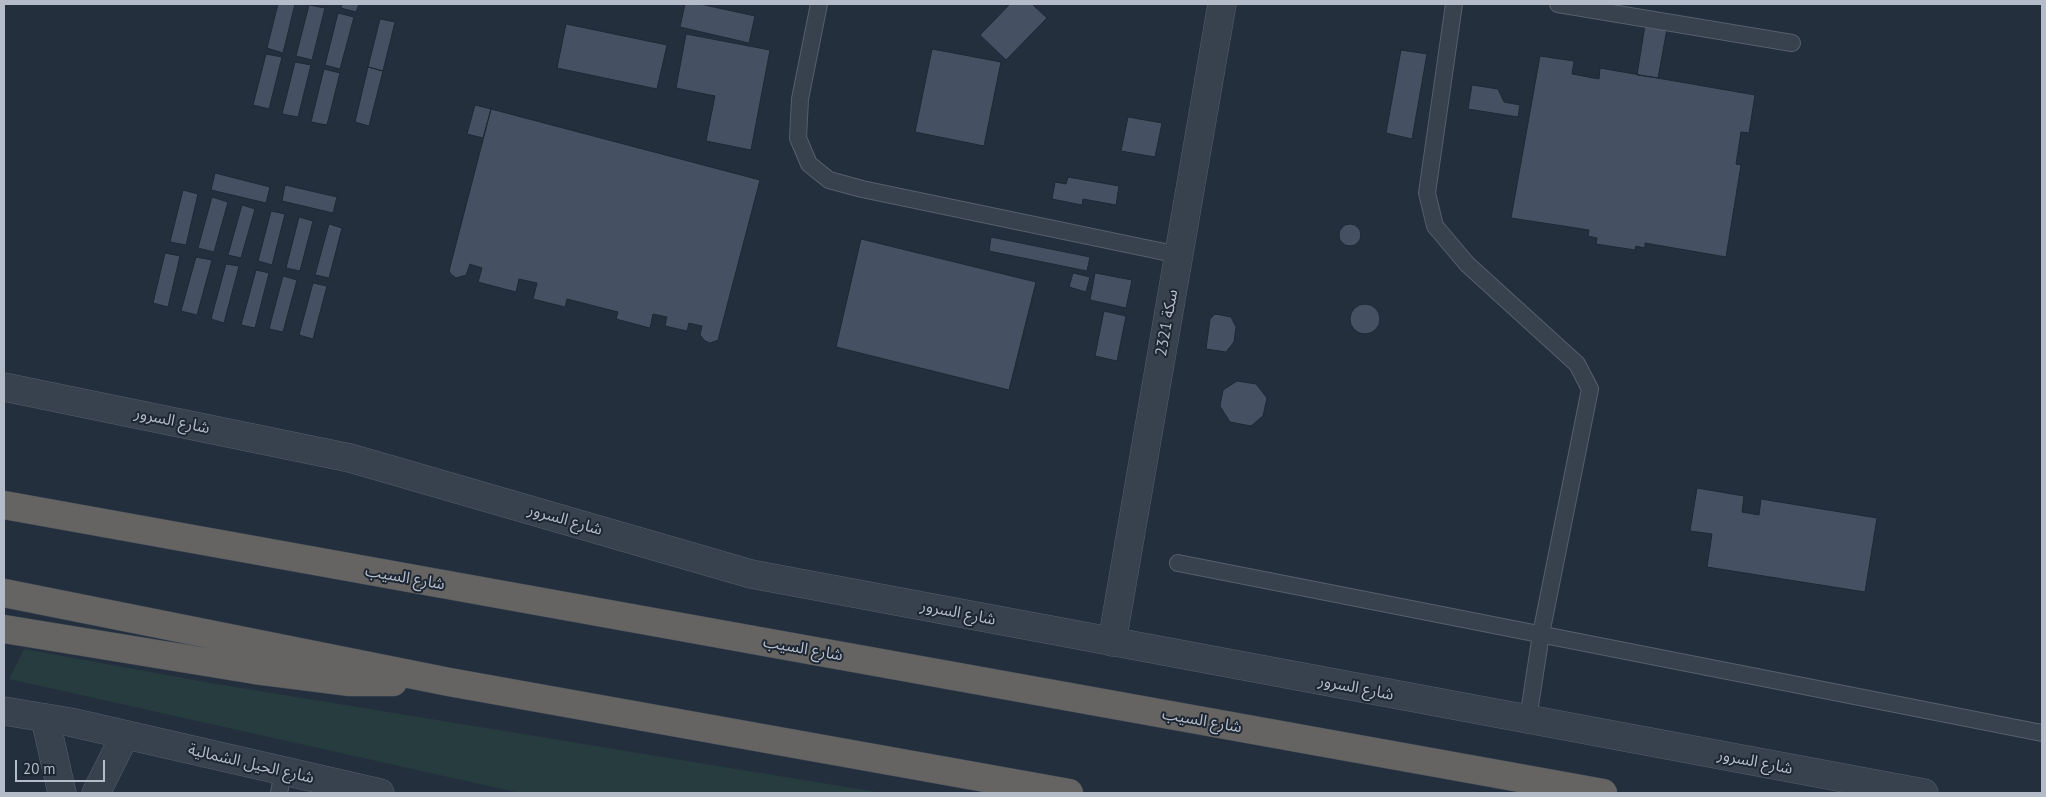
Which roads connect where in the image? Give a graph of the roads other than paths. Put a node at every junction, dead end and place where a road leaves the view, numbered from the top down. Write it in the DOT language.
graph roads {
  1 [pos="819,4"];
  2 [pos="1222,4"];
  3 [pos="1454,4"];
  4 [pos="1558,4"];
  5 [pos="1792,43"];
  6 [pos="1179,255"];
  7 [pos="4,387"];
  8 [pos="4,487"];
  9 [pos="4,505"];
  10 [pos="171,536"];
  11 [pos="1178,563"];
  12 [pos="4,593"];
  13 [pos="4,629"];
  14 [pos="1541,634"];
  15 [pos="1112,642"];
  16 [pos="449,682"];
  17 [pos="4,711"];
  18 [pos="45,718"];
  19 [pos="1528,719"];
  20 [pos="2042,733"];
  21 [pos="125,735"];
  22 [pos="293,783"];
  23 [pos="62,793"];
  24 [pos="96,793"];
  25 [pos="380,793"];
  26 [pos="1069,793"];
  27 [pos="1602,793"];
  28 [pos="1924,793"];
  1 -- 6 [label="lane"];
  2 -- 6 [label="street, سكة 2321"];
  3 -- 14 [label="lane"];
  4 -- 5 [label="lane"];
  6 -- 15 [label="street, سكة 2321"];
  7 -- 15 [label="street, شارع السرور"];
  8 -- 10 [label="highway"];
  9 -- 10 [label="highway, شارع السيب"];
  10 -- 27 [label="highway, شارع السيب"];
  11 -- 14 [label="lane"];
  12 -- 16 [label="highway"];
  13 -- 16 [label="highway"];
  14 -- 19 [label="lane"];
  14 -- 20 [label="lane"];
  15 -- 19 [label="street, شارع السرور"];
  16 -- 26 [label="highway"];
  17 -- 18 [label="street, شارع الحيل الشمالية"];
  18 -- 21 [label="street, شارع الحيل الشمالية"];
  18 -- 23 [label="street"];
  19 -- 28 [label="street, شارع السرور"];
  21 -- 22 [label="street, شارع الحيل الشمالية"];
  21 -- 24 [label="street"];
  22 -- 25 [label="street, شارع الحيل الشمالية"];
}
